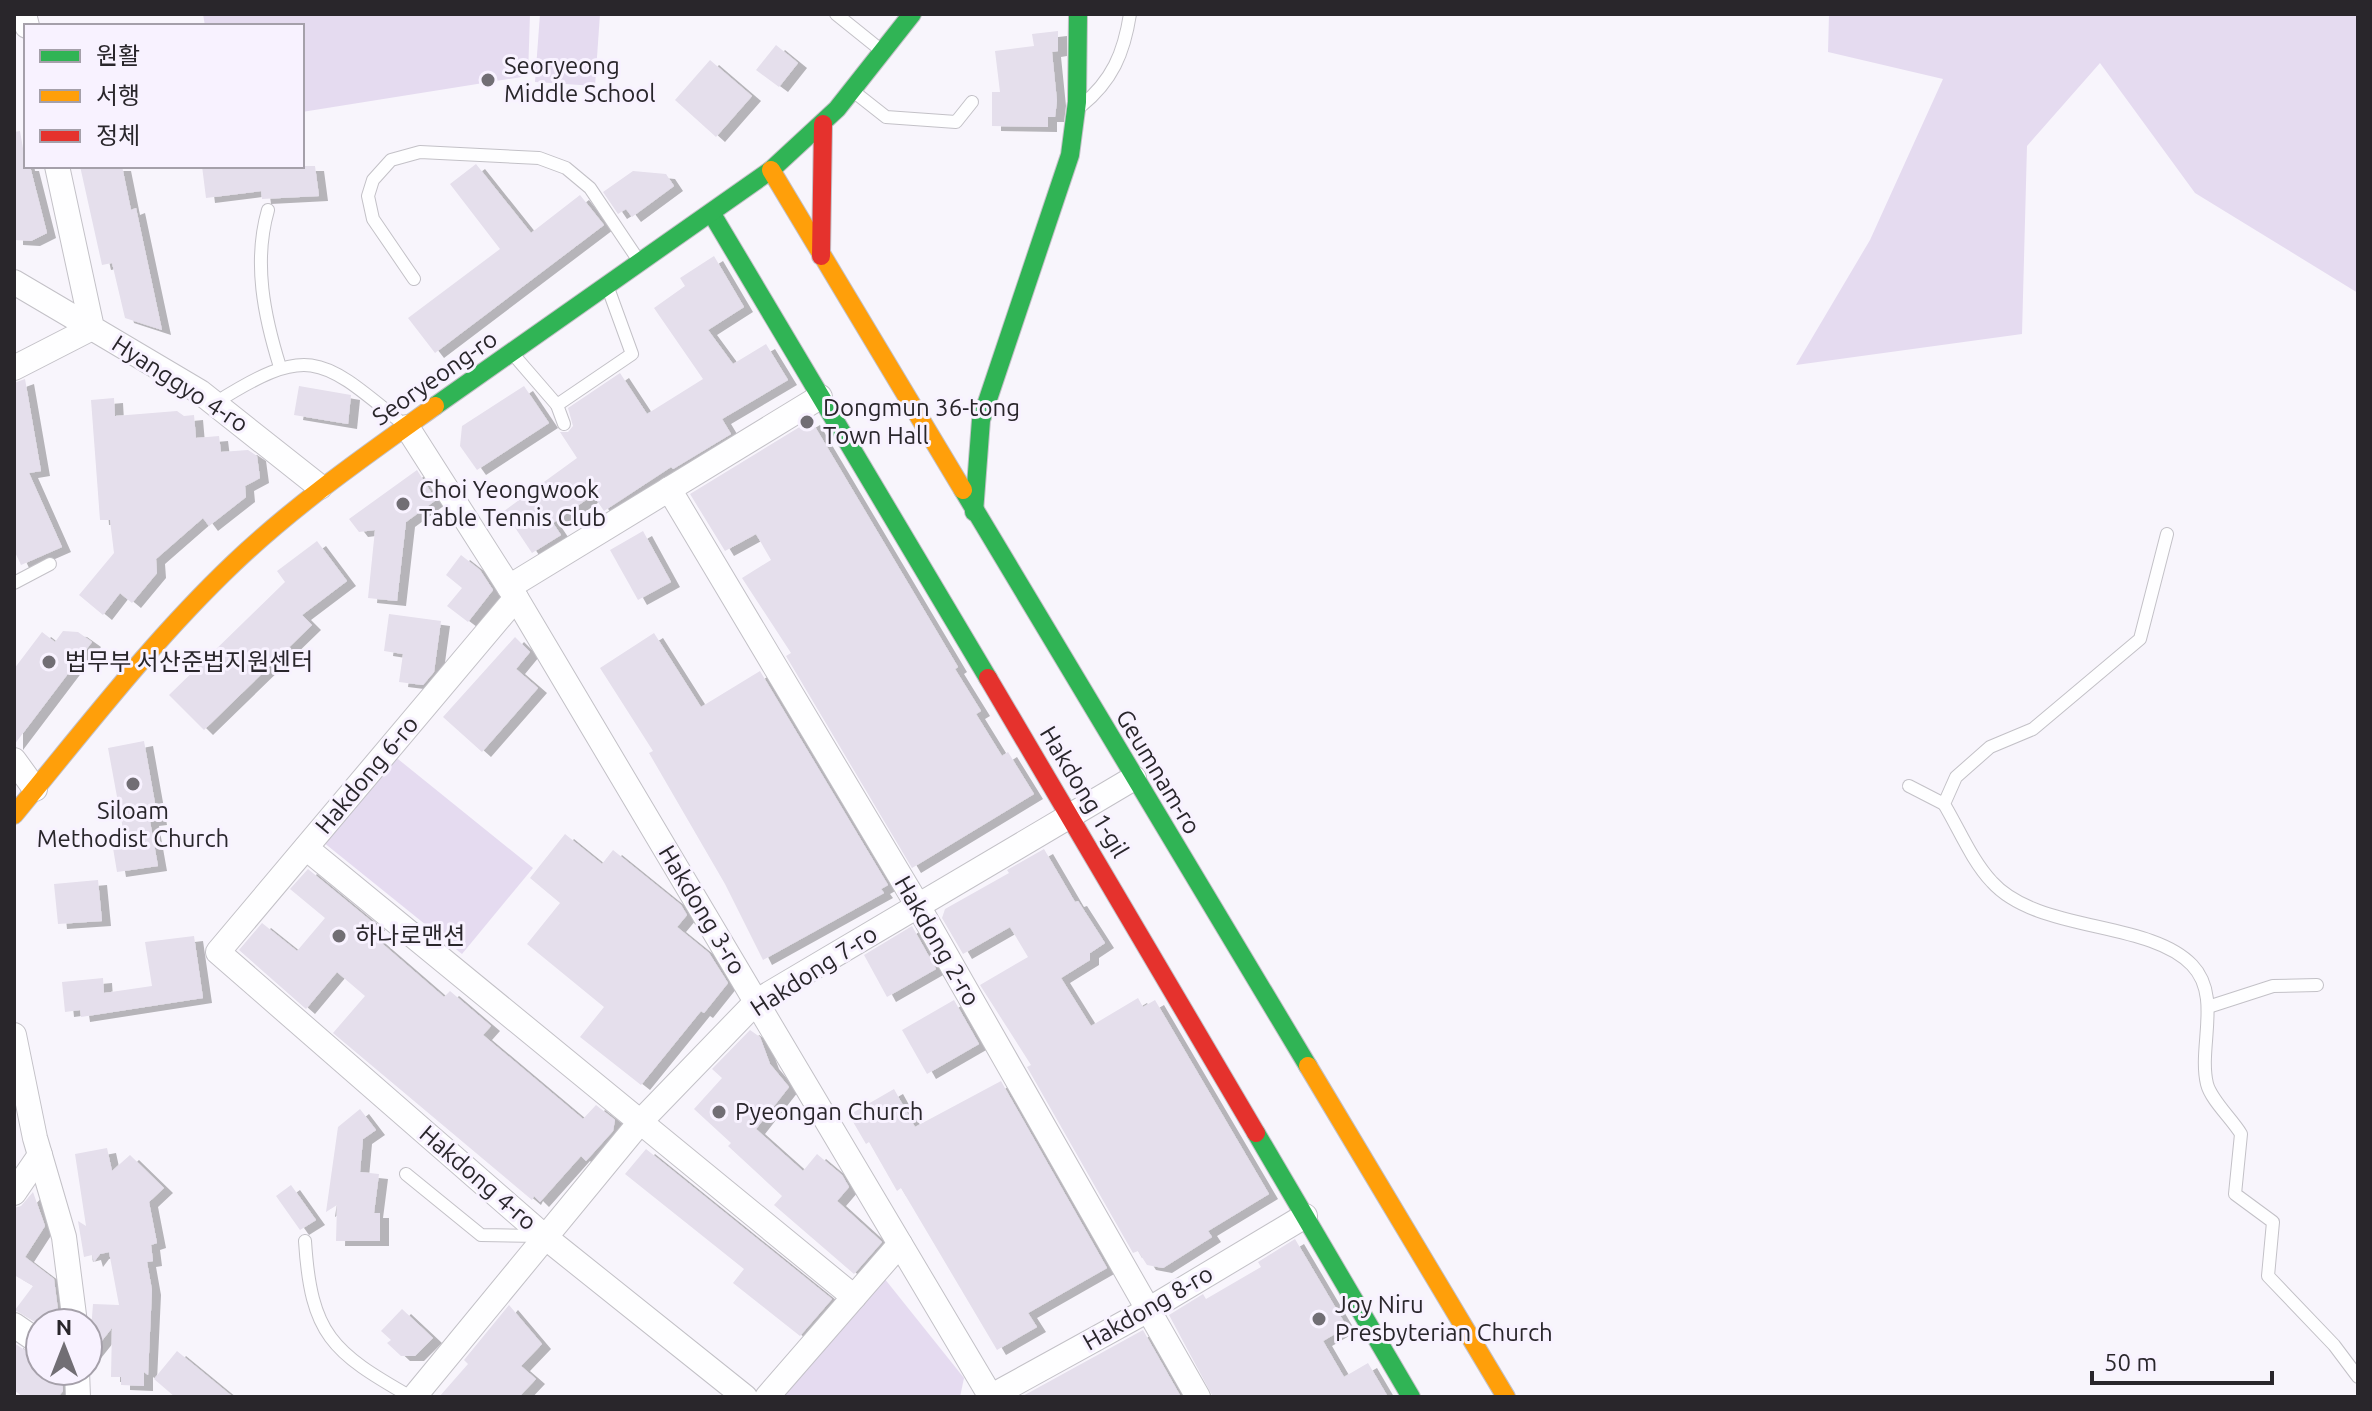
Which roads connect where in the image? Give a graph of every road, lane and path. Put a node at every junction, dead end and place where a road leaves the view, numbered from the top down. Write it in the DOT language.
graph roads {
  1 [pos="836,14"];
  2 [pos="912,14"];
  3 [pos="1078,14"];
  4 [pos="1130,14"];
  5 [pos="884,53"];
  6 [pos="853,91"];
  7 [pos="972,102"];
  8 [pos="1076,111"];
  9 [pos="823,124"];
  10 [pos="57,168"];
  11 [pos="771,170"];
  12 [pos="268,210"];
  13 [pos="712,214"];
  14 [pos="821,257"];
  15 [pos="641,264"];
  16 [pos="414,279"];
  17 [pos="14,282"];
  18 [pos="608,287"];
  19 [pos="92,328"];
  20 [pos="512,353"];
  21 [pos="280,367"];
  22 [pos="14,368"];
  23 [pos="820,397"];
  24 [pos="215,403"];
  25 [pos="557,405"];
  26 [pos="564,424"];
  27 [pos="407,427"];
  28 [pos="320,487"];
  29 [pos="669,489"];
  30 [pos="974,512"];
  31 [pos="2167,534"];
  32 [pos="50,564"];
  33 [pos="14,583"];
  34 [pos="512,593"];
  35 [pos="14,760"];
  36 [pos="1134,778"];
  37 [pos="1909,786"];
  38 [pos="35,789"];
  39 [pos="1944,804"];
  40 [pos="15,812"];
  41 [pos="1070,816"];
  42 [pos="306,848"];
  43 [pos="918,906"];
  44 [pos="218,952"];
  45 [pos="2317,985"];
  46 [pos="757,1001"];
  47 [pos="2208,1007"];
  48 [pos="14,1035"];
  49 [pos="641,1121"];
  50 [pos="40,1155"];
  51 [pos="406,1174"];
  52 [pos="14,1193"];
  53 [pos="1305,1216"];
  54 [pos="545,1237"];
  55 [pos="305,1241"];
  56 [pos="900,1244"];
  57 [pos="854,1297"];
  58 [pos="73,1307"];
  59 [pos="1148,1310"];
  60 [pos="2358,1377"];
  61 [pos="412,1397"];
  62 [pos="745,1397"];
  63 [pos="767,1397"];
  64 [pos="990,1397"];
  65 [pos="1198,1397"];
  66 [pos="1411,1397"];
  67 [pos="1506,1397"];
  1 -- 5 [label="lane"];
  2 -- 5 [label="street, Seoryeong-ro"];
  3 -- 8 [label="street"];
  4 -- 8 [label="lane"];
  5 -- 6 [label="street, Seoryeong-ro"];
  6 -- 7 [label="lane"];
  6 -- 9 [label="street, Seoryeong-ro"];
  8 -- 30 [label="street"];
  9 -- 11 [label="street, Seoryeong-ro"];
  9 -- 14 [label="street"];
  10 -- 19 [label="street, Hyanggyo 4-ro"];
  11 -- 13 [label="street, Seoryeong-ro"];
  11 -- 14 [label="street, Geumnam-ro"];
  12 -- 21 [label="lane"];
  13 -- 15 [label="street, Seoryeong-ro"];
  13 -- 23 [label="street, Hakdong 1-gil"];
  14 -- 30 [label="street, Geumnam-ro"];
  15 -- 16 [label="lane"];
  15 -- 18 [label="street, Seoryeong-ro"];
  17 -- 19 [label="street"];
  18 -- 20 [label="street, Seoryeong-ro"];
  18 -- 25 [label="lane"];
  19 -- 22 [label="street"];
  19 -- 24 [label="street, Hyanggyo 4-ro"];
  20 -- 25 [label="lane"];
  20 -- 27 [label="street, Seoryeong-ro"];
  21 -- 24 [label="lane"];
  21 -- 27 [label="lane"];
  23 -- 29 [label="street, Hakdong 6-ro"];
  23 -- 41 [label="street, Hakdong 1-gil"];
  24 -- 28 [label="street, Hyanggyo 4-ro"];
  25 -- 26 [label="lane"];
  27 -- 28 [label="street, Seoryeong-ro"];
  27 -- 34 [label="street, Hakdong 3-ro"];
  28 -- 38 [label="street, Seoryeong-ro"];
  29 -- 34 [label="street, Hakdong 6-ro"];
  29 -- 43 [label="street, Hakdong 2-ro"];
  30 -- 36 [label="street, Geumnam-ro"];
  31 -- 39 [label="lane"];
  32 -- 33 [label="lane"];
  34 -- 42 [label="street, Hakdong 6-ro"];
  34 -- 46 [label="street, Hakdong 3-ro"];
  35 -- 38 [label="street"];
  36 -- 41 [label="street, Hakdong 7-ro"];
  36 -- 67 [label="street, Geumnam-ro"];
  37 -- 39 [label="lane"];
  38 -- 40 [label="street, Seoryeong-ro"];
  39 -- 47 [label="lane"];
  41 -- 43 [label="street, Hakdong 7-ro"];
  41 -- 53 [label="street, Hakdong 1-gil"];
  42 -- 44 [label="street, Hakdong 6-ro"];
  42 -- 49 [label="street"];
  43 -- 46 [label="street, Hakdong 7-ro"];
  43 -- 59 [label="street, Hakdong 2-ro"];
  44 -- 54 [label="street, Hakdong 4-ro"];
  45 -- 47 [label="lane"];
  46 -- 49 [label="street, Hakdong 7-ro"];
  46 -- 56 [label="street, Hakdong 3-ro"];
  47 -- 60 [label="lane"];
  48 -- 50 [label="street"];
  49 -- 54 [label="street, Hakdong 7-ro"];
  49 -- 57 [label="street"];
  50 -- 52 [label="street"];
  50 -- 58 [label="street"];
  51 -- 54 [label="lane"];
  53 -- 59 [label="street, Hakdong 8-ro"];
  53 -- 66 [label="street, Hakdong 1-gil"];
  54 -- 61 [label="street, Hakdong 7-ro"];
  54 -- 62 [label="street, Hakdong 4-ro"];
  55 -- 61 [label="lane"];
  56 -- 57 [label="street"];
  56 -- 64 [label="street, Hakdong 3-ro"];
  57 -- 63 [label="street"];
  59 -- 64 [label="street, Hakdong 8-ro"];
  59 -- 65 [label="street, Hakdong 2-ro"];
}
